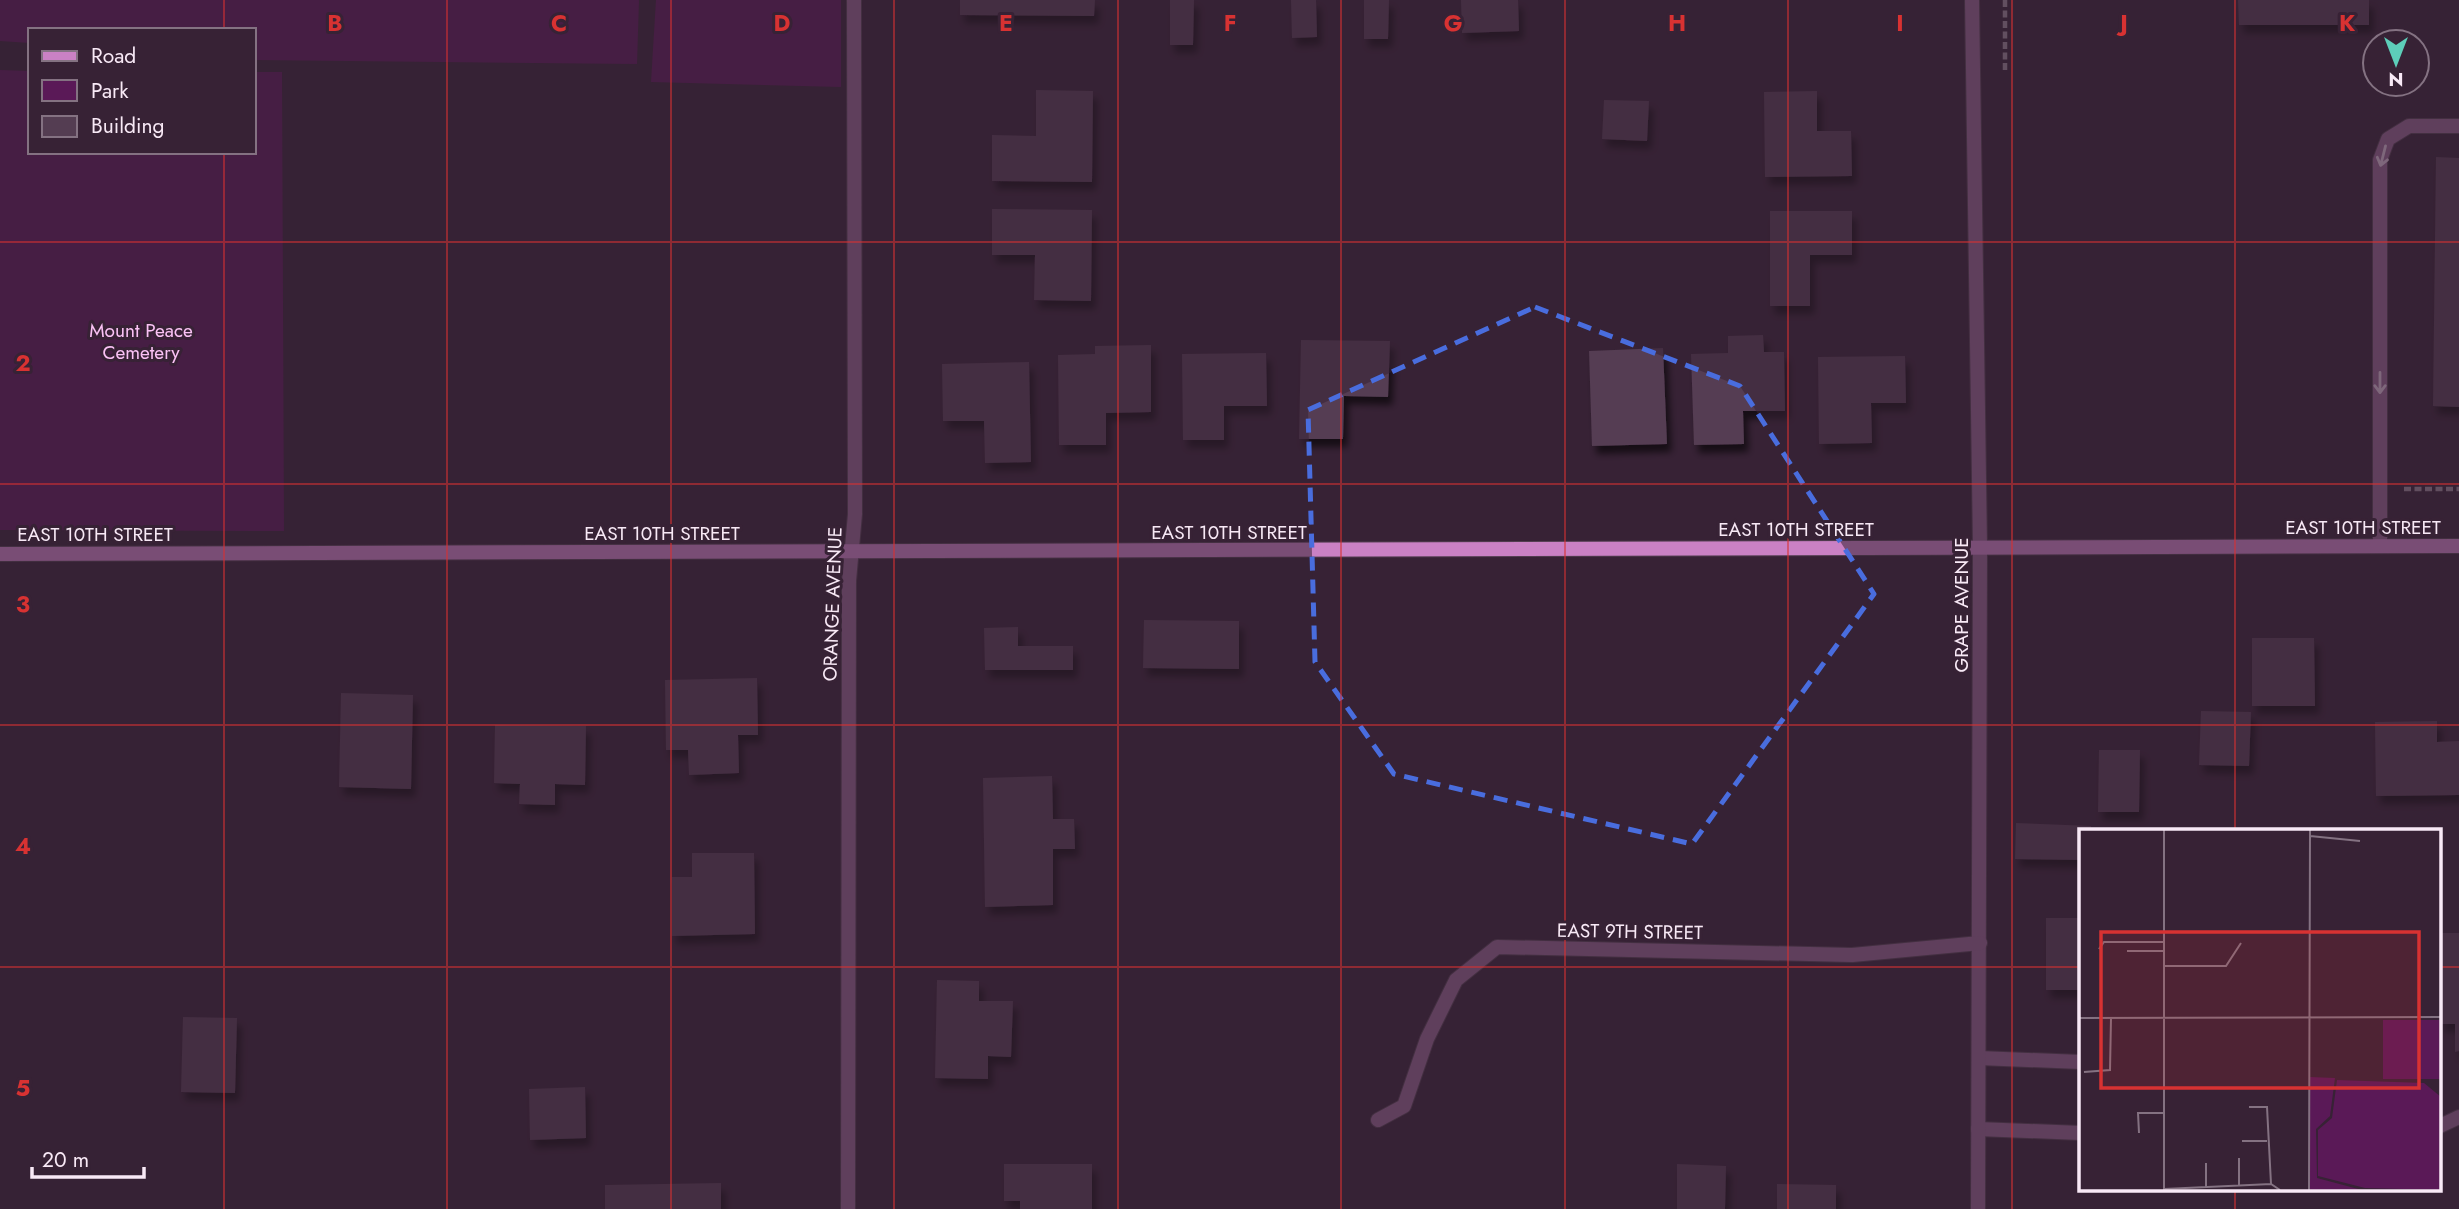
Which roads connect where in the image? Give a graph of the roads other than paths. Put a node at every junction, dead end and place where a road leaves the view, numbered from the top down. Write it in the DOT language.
graph roads {
  1 [pos="854,0"];
  2 [pos="1972,0"];
  3 [pos="2459,126"];
  4 [pos="2380,546"];
  5 [pos="2459,546"];
  6 [pos="1980,547"];
  7 [pos="850,552"];
  8 [pos="0,554"];
  9 [pos="1980,943"];
  10 [pos="1979,1058"];
  11 [pos="2079,1062"];
  12 [pos="2459,1117"];
  13 [pos="1377,1120"];
  14 [pos="2442,1125"];
  15 [pos="1978,1129"];
  16 [pos="2079,1133"];
  17 [pos="848,1209"];
  18 [pos="1978,1209"];
  1 -- 7 [label="street, ORANGE AVENUE"];
  2 -- 6 [label="street, GRAPE AVENUE"];
  3 -- 4 [label="street, one-way"];
  4 -- 5 [label="street, EAST 10TH STREET"];
  4 -- 6 [label="street, EAST 10TH STREET"];
  6 -- 7 [label="street, EAST 10TH STREET"];
  6 -- 9 [label="street, GRAPE AVENUE"];
  7 -- 8 [label="street, EAST 10TH STREET"];
  7 -- 17 [label="street, ORANGE AVENUE"];
  9 -- 10 [label="street, GRAPE AVENUE"];
  9 -- 13 [label="street, EAST 9TH STREET"];
  10 -- 11 [label="street"];
  10 -- 15 [label="street, GRAPE AVENUE"];
  12 -- 14 [label="street"];
  15 -- 16 [label="street"];
  15 -- 18 [label="street, GRAPE AVENUE"];
}
